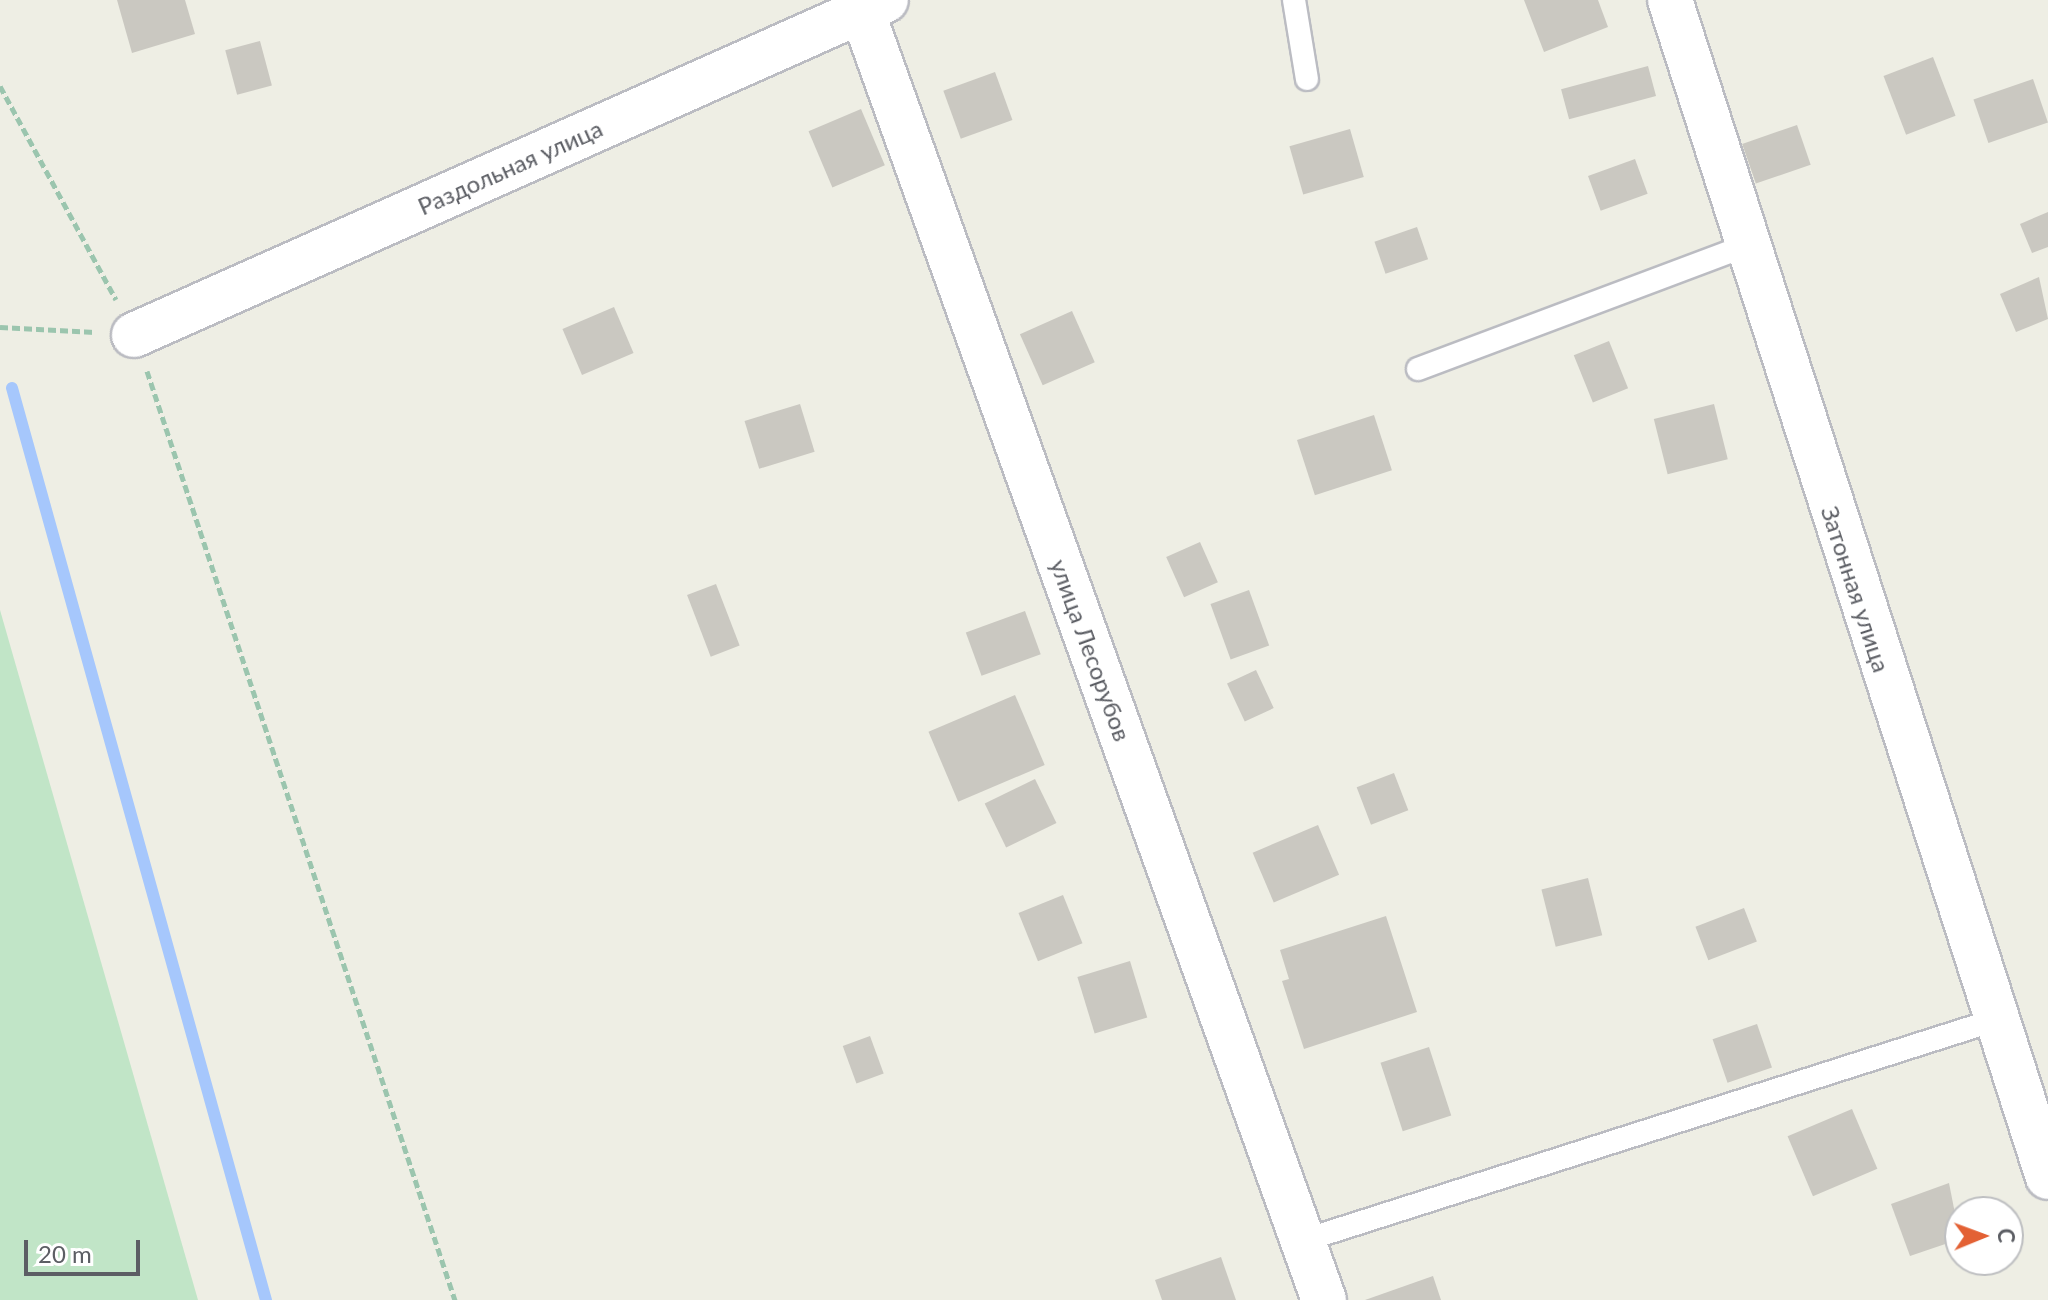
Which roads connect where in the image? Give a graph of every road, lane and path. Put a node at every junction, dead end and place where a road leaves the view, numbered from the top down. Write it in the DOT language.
graph roads {
  1 [pos="1294,0"];
  2 [pos="1670,0"];
  3 [pos="869,3"];
  4 [pos="1307,79"];
  5 [pos="0,86"];
  6 [pos="1746,246"];
  7 [pos="0,327"];
  8 [pos="134,335"];
  9 [pos="1418,369"];
  10 [pos="1995,1020"];
  11 [pos="2048,1177"];
  12 [pos="1302,1241"];
  13 [pos="455,1300"];
  14 [pos="1324,1300"];
  1 -- 4 [label="lane"];
  2 -- 6 [label="street, Затонная улица"];
  3 -- 8 [label="street, Раздольная улица"];
  3 -- 12 [label="street, улица Лесорубов"];
  5 -- 8 [label="path"];
  6 -- 9 [label="lane"];
  6 -- 10 [label="street, Затонная улица"];
  7 -- 8 [label="path"];
  8 -- 13 [label="path"];
  10 -- 11 [label="street, Затонная улица"];
  10 -- 12 [label="lane"];
  12 -- 14 [label="street, улица Лесорубов"];
}
